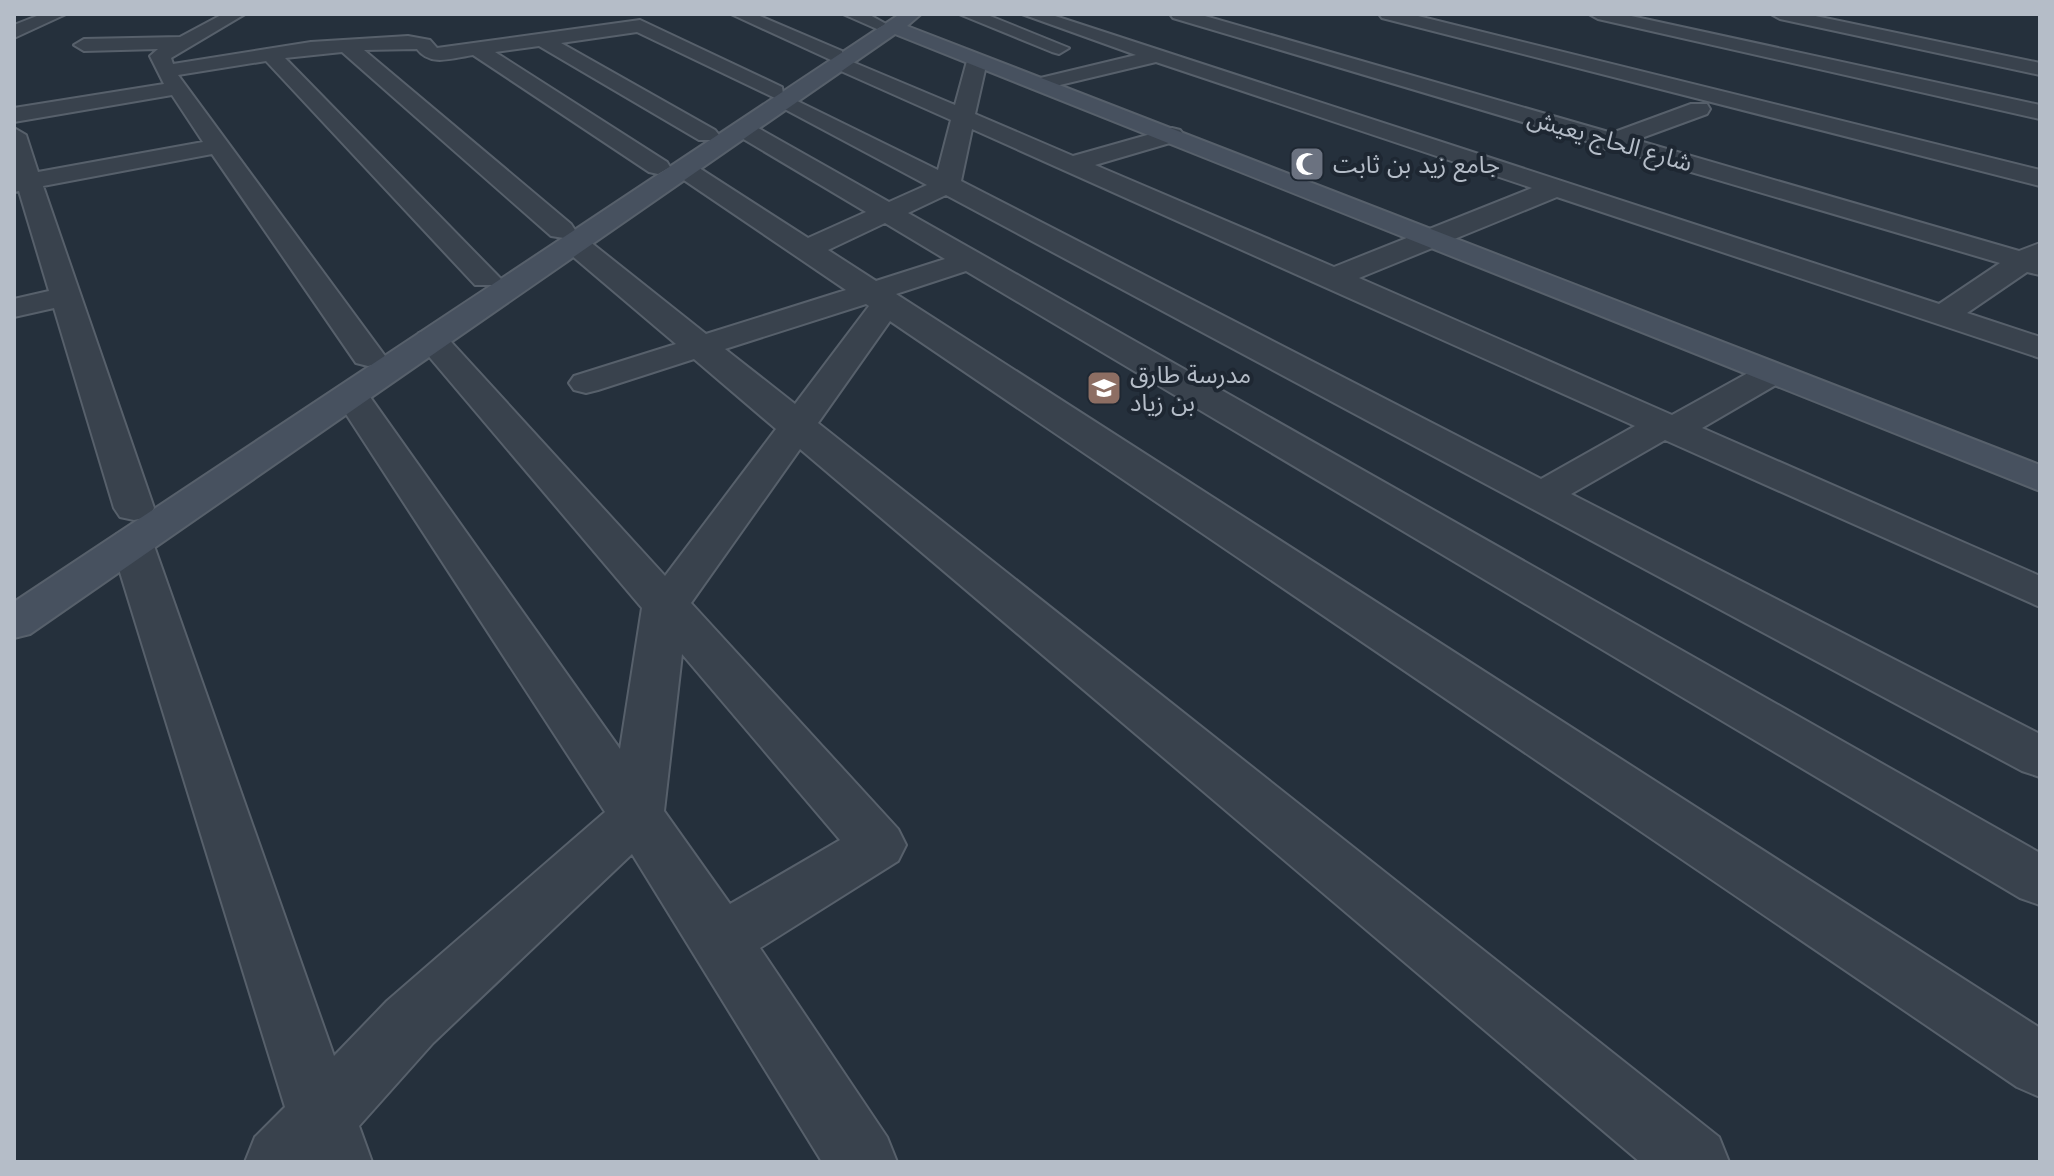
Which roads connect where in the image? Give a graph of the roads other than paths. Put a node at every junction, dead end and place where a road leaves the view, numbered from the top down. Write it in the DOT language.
graph roads {
  1 [pos="57,14"];
  2 [pos="236,14"];
  3 [pos="740,14"];
  4 [pos="968,14"];
  5 [pos="1031,14"];
  6 [pos="1388,14"];
  7 [pos="1459,14"];
  8 [pos="1598,14"];
  9 [pos="1674,14"];
  10 [pos="1783,14"];
  11 [pos="885,19"];
  12 [pos="629,21"];
  13 [pos="424,23"];
  14 [pos="1645,24"];
  15 [pos="523,25"];
  16 [pos="121,26"];
  17 [pos="313,30"];
  18 [pos="14,32"];
  19 [pos="1615,34"];
  20 [pos="1167,36"];
  21 [pos="544,41"];
  22 [pos="400,42"];
  23 [pos="185,43"];
  24 [pos="1585,44"];
  25 [pos="346,45"];
  26 [pos="488,48"];
  27 [pos="274,54"];
  28 [pos="1547,54"];
  29 [pos="1119,56"];
  30 [pos="837,59"];
  31 [pos="977,61"];
  32 [pos="1497,65"];
  33 [pos="2040,69"];
  34 [pos="167,72"];
  35 [pos="1467,73"];
  36 [pos="1141,78"];
  37 [pos="1039,84"];
  38 [pos="1422,85"];
  39 [pos="2040,92"];
  40 [pos="779,96"];
  41 [pos="420,109"];
  42 [pos="1699,109"];
  43 [pos="2040,112"];
  44 [pos="392,114"];
  45 [pos="14,115"];
  46 [pos="961,116"];
  47 [pos="365,119"];
  48 [pos="337,124"];
  49 [pos="14,135"];
  50 [pos="1172,135"];
  51 [pos="1964,137"];
  52 [pos="1613,141"];
  53 [pos="218,146"];
  54 [pos="698,150"];
  55 [pos="1072,164"];
  56 [pos="1563,168"];
  57 [pos="2040,178"];
  58 [pos="22,182"];
  59 [pos="947,185"];
  60 [pos="885,213"];
  61 [pos="568,236"];
  62 [pos="1432,240"];
  63 [pos="807,249"];
  64 [pos="2034,259"];
  65 [pos="969,261"];
  66 [pos="1334,278"];
  67 [pos="486,279"];
  68 [pos="66,296"];
  69 [pos="879,297"];
  70 [pos="14,308"];
  71 [pos="1942,316"];
  72 [pos="431,340"];
  73 [pos="701,347"];
  74 [pos="2040,348"];
  75 [pos="360,375"];
  76 [pos="1769,375"];
  77 [pos="586,383"];
  78 [pos="797,426"];
  79 [pos="1668,427"];
  80 [pos="2040,479"];
  81 [pos="1541,495"];
  82 [pos="133,526"];
  83 [pos="27,578"];
  84 [pos="2040,593"];
  85 [pos="665,607"];
  86 [pos="14,623"];
  87 [pos="2040,757"];
  88 [pos="636,817"];
  89 [pos="2040,881"];
  90 [pos="721,940"];
  91 [pos="2040,1065"];
  92 [pos="330,1139"];
  93 [pos="280,1162"];
  94 [pos="862,1162"];
  95 [pos="1694,1162"];
  1 -- 18 [label="street"];
  2 -- 23 [label="street"];
  3 -- 30 [label="street"];
  4 -- 29 [label="street"];
  5 -- 29 [label="street"];
  6 -- 28 [label="street"];
  7 -- 24 [label="street"];
  8 -- 14 [label="street"];
  9 -- 14 [label="street"];
  9 -- 39 [label="street"];
  10 -- 33 [label="street"];
  11 -- 30 [label="main road"];
  11 -- 31 [label="main road"];
  12 -- 21 [label="street"];
  12 -- 40 [label="street"];
  13 -- 22 [label="street"];
  14 -- 19 [label="street"];
  14 -- 43 [label="street"];
  15 -- 26 [label="street"];
  16 -- 23 [label="street"];
  17 -- 27 [label="street"];
  20 -- 29 [label="street"];
  20 -- 38 [label="street, شارع الحاج يعيش"];
  20 -- 56 [label="street"];
  21 -- 26 [label="street"];
  21 -- 54 [label="street"];
  22 -- 25 [label="street"];
  22 -- 26 [label="street"];
  23 -- 34 [label="street"];
  24 -- 28 [label="street"];
  24 -- 51 [label="street"];
  25 -- 27 [label="street"];
  25 -- 41 [label="street"];
  26 -- 54 [label="street"];
  27 -- 34 [label="street"];
  27 -- 48 [label="street"];
  28 -- 32 [label="street"];
  28 -- 57 [label="street"];
  29 -- 36 [label="street"];
  29 -- 37 [label="street"];
  30 -- 40 [label="main road"];
  30 -- 46 [label="street"];
  31 -- 37 [label="main road"];
  31 -- 46 [label="street"];
  34 -- 45 [label="street"];
  34 -- 53 [label="street"];
  35 -- 38 [label="street"];
  37 -- 50 [label="main road"];
  38 -- 52 [label="street, شارع الحاج يعيش"];
  40 -- 54 [label="main road"];
  40 -- 59 [label="street"];
  41 -- 44 [label="street"];
  41 -- 61 [label="street"];
  42 -- 52 [label="street"];
  46 -- 55 [label="street"];
  46 -- 59 [label="street"];
  47 -- 48 [label="street"];
  48 -- 67 [label="street"];
  49 -- 58 [label="street"];
  50 -- 55 [label="street"];
  50 -- 62 [label="main road"];
  52 -- 56 [label="street"];
  52 -- 64 [label="street, شارع الحاج يعيش"];
  53 -- 58 [label="street"];
  53 -- 75 [label="street"];
  54 -- 60 [label="street"];
  54 -- 61 [label="main road"];
  54 -- 63 [label="street"];
  55 -- 66 [label="street"];
  56 -- 62 [label="street"];
  56 -- 71 [label="street"];
  58 -- 68 [label="street"];
  59 -- 60 [label="street"];
  59 -- 81 [label="street"];
  60 -- 63 [label="street"];
  60 -- 65 [label="street"];
  61 -- 67 [label="main road"];
  61 -- 72 [label="main road"];
  61 -- 73 [label="street"];
  62 -- 66 [label="street"];
  62 -- 76 [label="main road"];
  63 -- 69 [label="street"];
  64 -- 71 [label="street"];
  65 -- 69 [label="street"];
  65 -- 89 [label="street"];
  66 -- 79 [label="street"];
  67 -- 75 [label="main road"];
  68 -- 70 [label="street"];
  68 -- 82 [label="street"];
  69 -- 73 [label="street"];
  69 -- 78 [label="street"];
  69 -- 91 [label="street"];
  71 -- 74 [label="street"];
  72 -- 75 [label="main road"];
  72 -- 85 [label="street"];
  73 -- 77 [label="street"];
  73 -- 78 [label="street"];
  75 -- 82 [label="main road"];
  75 -- 88 [label="street"];
  76 -- 79 [label="street"];
  76 -- 80 [label="main road"];
  78 -- 85 [label="street"];
  78 -- 95 [label="street"];
  79 -- 81 [label="street"];
  79 -- 84 [label="street"];
  81 -- 87 [label="street"];
  82 -- 83 [label="main road"];
  82 -- 86 [label="main road"];
  82 -- 92 [label="street"];
  85 -- 88 [label="street"];
  85 -- 90 [label="street"];
  88 -- 90 [label="street"];
  88 -- 92 [label="street"];
  90 -- 94 [label="street"];
  92 -- 93 [label="street"];
}
